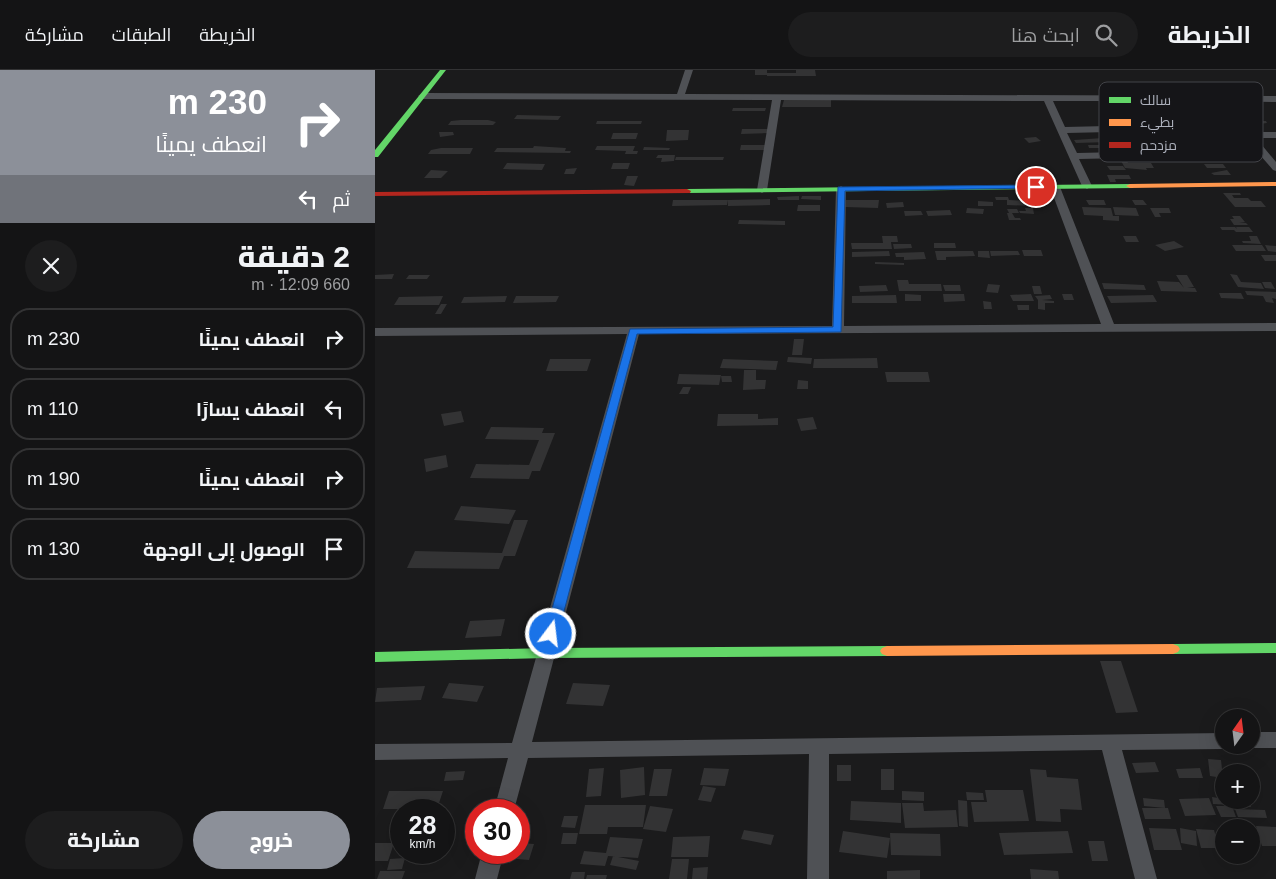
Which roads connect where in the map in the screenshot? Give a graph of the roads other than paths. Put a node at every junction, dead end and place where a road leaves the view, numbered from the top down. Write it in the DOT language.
graph roads {
  1 [pos="443,70"];
  2 [pos="689,70"];
  3 [pos="422,96"];
  4 [pos="680,97"];
  5 [pos="777,97"];
  6 [pos="1047,98"];
  7 [pos="1099,98"];
  8 [pos="1263,99"];
  9 [pos="1276,99"];
  10 [pos="1099,129"];
  11 [pos="1061,130"];
  12 [pos="1263,135"];
  13 [pos="1276,135"];
  14 [pos="1263,152"];
  15 [pos="1099,155"];
  16 [pos="375,156"];
  17 [pos="1073,156"];
  18 [pos="1276,168"];
  19 [pos="1276,184"];
  20 [pos="1087,186"];
  21 [pos="1055,187"];
  22 [pos="841,189"];
  23 [pos="762,190"];
  24 [pos="375,194"];
  25 [pos="1276,327"];
  26 [pos="1109,328"];
  27 [pos="838,330"];
  28 [pos="633,331"];
  29 [pos="375,332"];
  30 [pos="1276,648"];
  31 [pos="546,653"];
  32 [pos="375,657"];
  33 [pos="1260,740"];
  34 [pos="1276,740"];
  35 [pos="1215,741"];
  36 [pos="1110,742"];
  37 [pos="819,746"];
  38 [pos="520,750"];
  39 [pos="375,752"];
  40 [pos="507,799"];
  41 [pos="489,864"];
  42 [pos="485,879"];
  43 [pos="818,879"];
  44 [pos="1146,879"];
  1 -- 3 [label="street"];
  2 -- 4 [label="street"];
  3 -- 4 [label="street"];
  3 -- 16 [label="street"];
  4 -- 5 [label="street"];
  5 -- 6 [label="street"];
  5 -- 23 [label="street"];
  6 -- 7 [label="street"];
  6 -- 11 [label="street"];
  8 -- 9 [label="street"];
  10 -- 11 [label="street"];
  11 -- 17 [label="street"];
  12 -- 13 [label="street"];
  14 -- 18 [label="street"];
  15 -- 17 [label="street"];
  17 -- 20 [label="street"];
  19 -- 20 [label="street"];
  20 -- 21 [label="street"];
  21 -- 22 [label="street"];
  21 -- 26 [label="street"];
  22 -- 23 [label="street"];
  22 -- 27 [label="street"];
  23 -- 24 [label="street"];
  25 -- 26 [label="street"];
  26 -- 27 [label="street"];
  27 -- 28 [label="street"];
  28 -- 29 [label="street"];
  28 -- 31 [label="street"];
  30 -- 31 [label="street"];
  31 -- 32 [label="street"];
  31 -- 38 [label="street"];
  33 -- 34 [label="street"];
  35 -- 36 [label="street"];
  36 -- 37 [label="street"];
  36 -- 44 [label="street"];
  37 -- 38 [label="street"];
  37 -- 43 [label="street"];
  38 -- 39 [label="street"];
  38 -- 40 [label="street"];
  41 -- 42 [label="street"];
}
